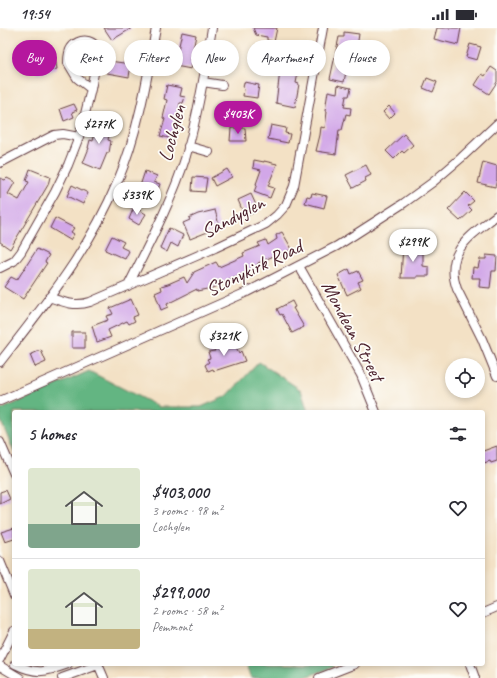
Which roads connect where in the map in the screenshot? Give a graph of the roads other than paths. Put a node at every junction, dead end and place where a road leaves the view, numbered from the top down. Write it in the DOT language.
graph roads {
  1 [pos="156,28"];
  2 [pos="212,28"];
  3 [pos="323,28"];
  4 [pos="203,82"];
  5 [pos="222,85"];
  6 [pos="91,89"];
  7 [pos="497,124"];
  8 [pos="79,137"];
  9 [pos="188,146"];
  10 [pos="209,152"];
  11 [pos="0,163"];
  12 [pos="497,215"];
  13 [pos="299,266"];
  14 [pos="0,268"];
  15 [pos="128,286"];
  16 [pos="49,297"];
  17 [pos="0,362"];
  18 [pos="495,363"];
  19 [pos="497,376"];
  20 [pos="0,401"];
  21 [pos="375,410"];
  22 [pos="0,442"];
  23 [pos="12,469"];
  24 [pos="0,561"];
  25 [pos="12,588"];
  26 [pos="497,607"];
  27 [pos="485,612"];
  28 [pos="12,635"];
  29 [pos="0,658"];
  30 [pos="12,663"];
  31 [pos="0,666"];
  32 [pos="19,666"];
  33 [pos="61,666"];
  34 [pos="95,666"];
  35 [pos="98,666"];
  36 [pos="350,666"];
  37 [pos="471,666"];
  38 [pos="20,678"];
  39 [pos="62,678"];
  40 [pos="104,678"];
  41 [pos="319,678"];
  42 [pos="475,678"];
  1 -- 16 [label="street"];
  2 -- 4 [label="street, Lochglen"];
  3 -- 15 [label="street, Sandyglen"];
  4 -- 5 [label="street"];
  4 -- 9 [label="street, Lochglen"];
  6 -- 6 [label="street"];
  6 -- 8 [label="street"];
  7 -- 13 [label="street, Stonykirk Road"];
  8 -- 11 [label="street"];
  8 -- 14 [label="street"];
  9 -- 10 [label="street"];
  9 -- 15 [label="street, Lochglen"];
  12 -- 18 [label="street"];
  13 -- 20 [label="street, Stonykirk Road"];
  13 -- 21 [label="street, Mondean Street"];
  15 -- 16 [label="street, Sandyglen"];
  16 -- 17 [label="street"];
  18 -- 19 [label="street"];
  22 -- 23 [label="street"];
  24 -- 25 [label="street"];
  26 -- 27 [label="street"];
  28 -- 29 [label="street"];
  29 -- 30 [label="street"];
  31 -- 38 [label="street"];
  32 -- 33 [label="street"];
  34 -- 39 [label="street"];
  35 -- 40 [label="street"];
  36 -- 41 [label="street"];
  37 -- 42 [label="street"];
}
